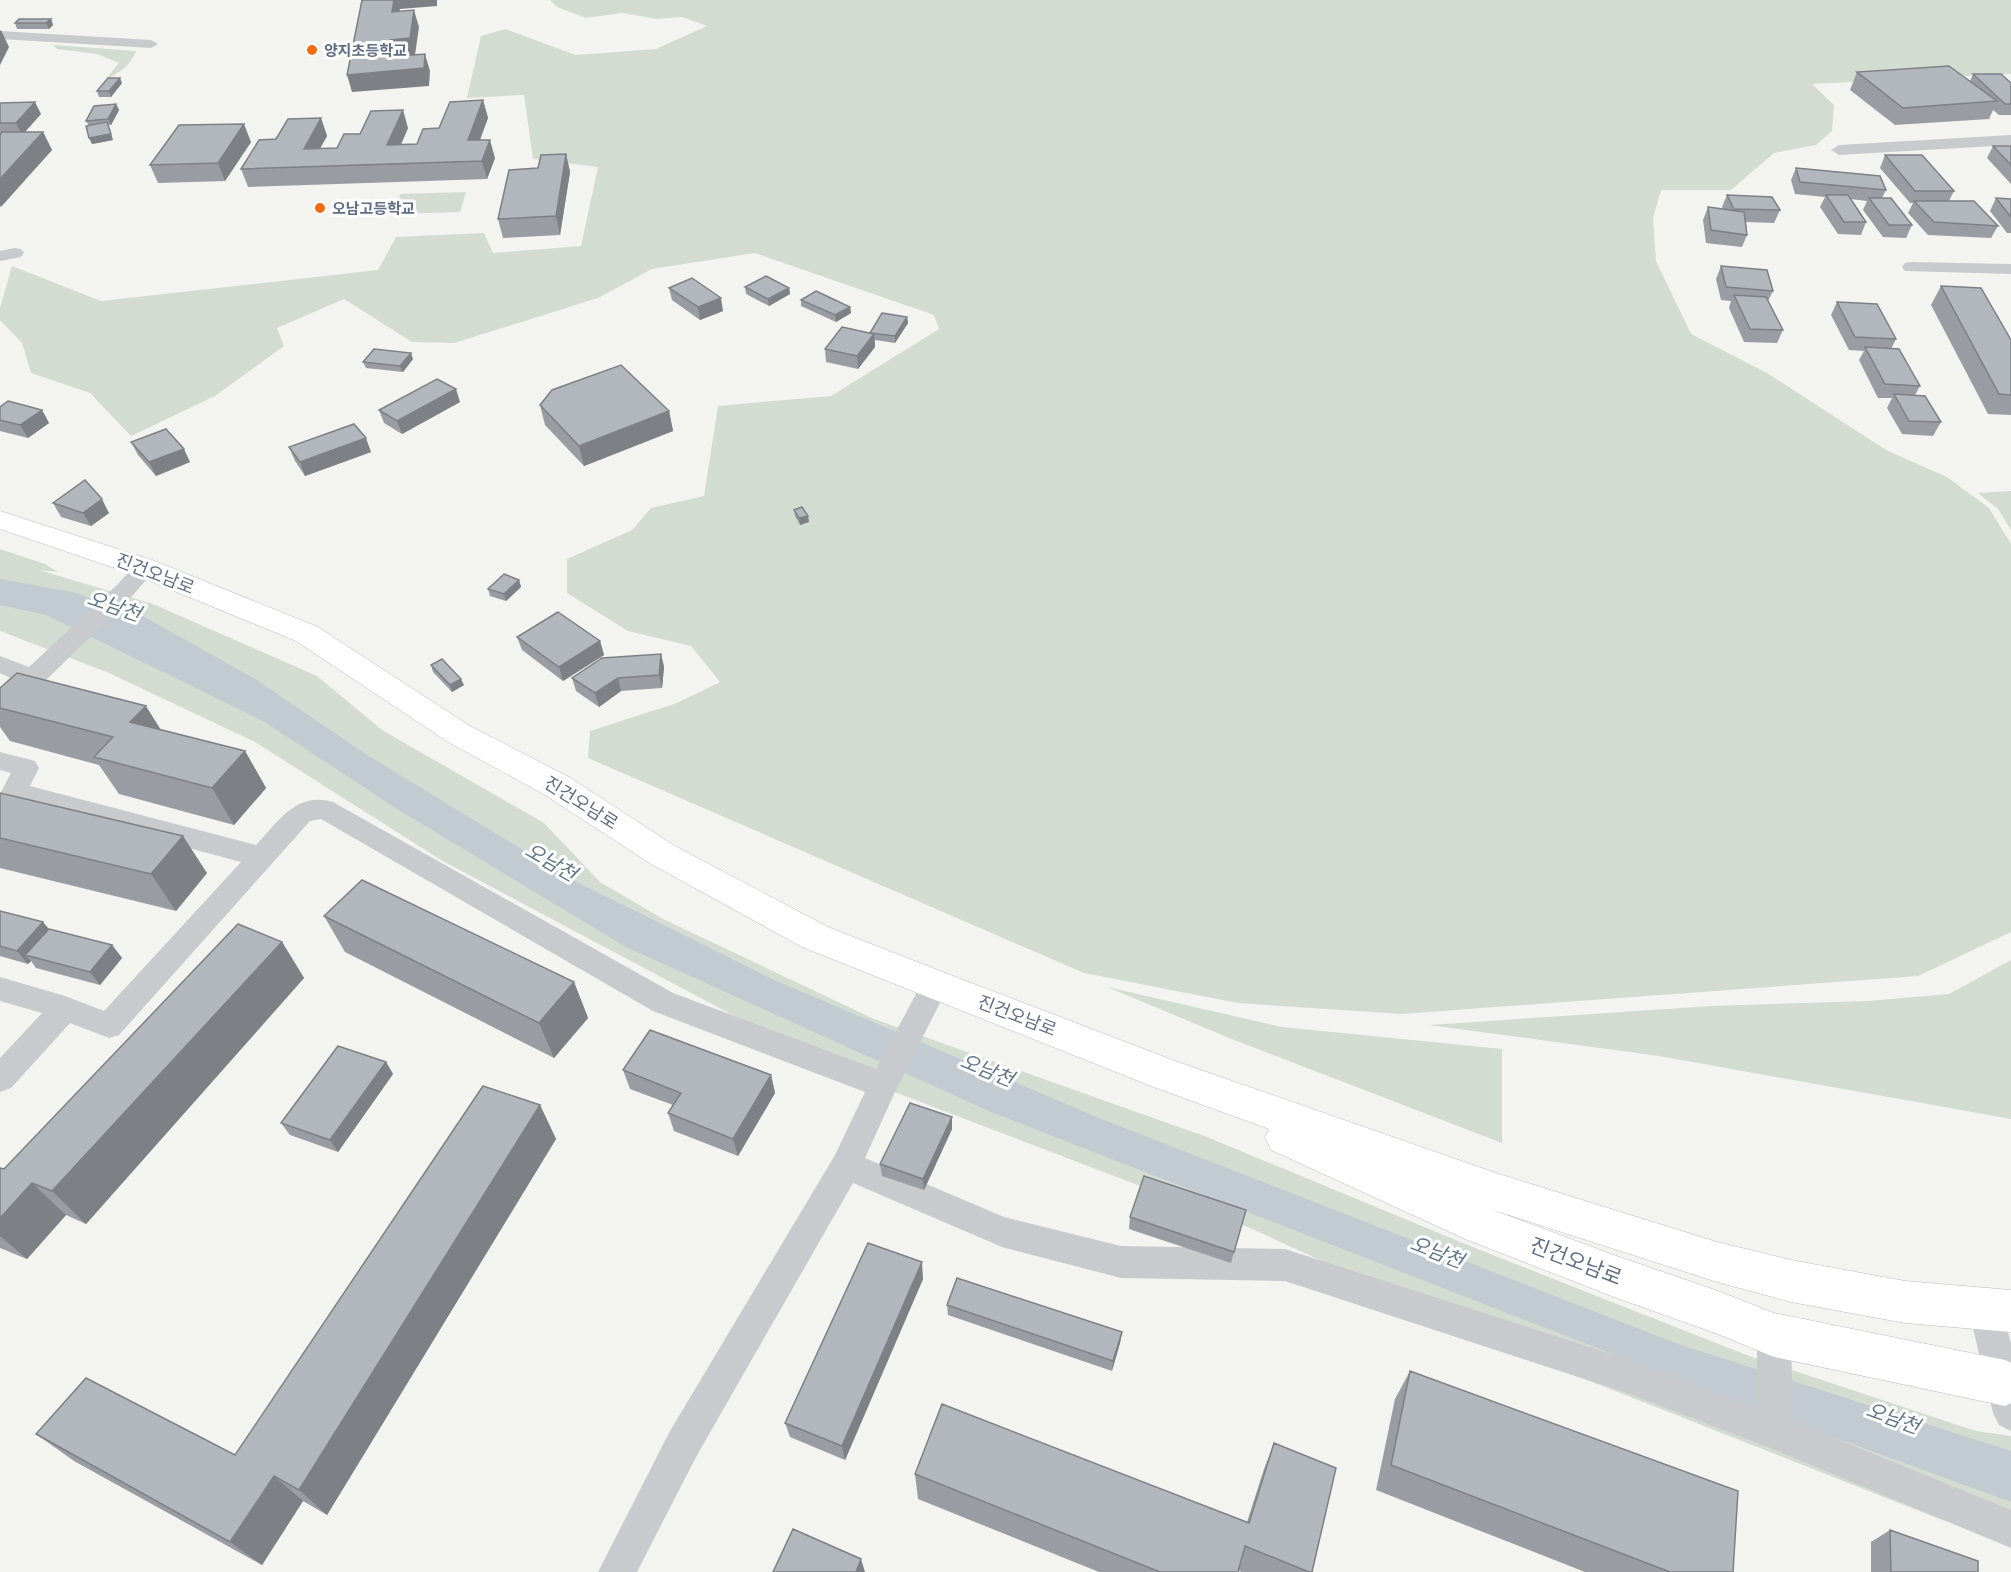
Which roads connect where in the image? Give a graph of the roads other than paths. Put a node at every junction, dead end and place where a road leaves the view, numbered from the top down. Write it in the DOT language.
graph roads {
  1 [pos="0,34"];
  2 [pos="151,44"];
  3 [pos="2011,140"];
  4 [pos="1839,150"];
  5 [pos="1911,267"];
  6 [pos="2011,270"];
  7 [pos="0,520"];
  8 [pos="135,579"];
  9 [pos="0,664"];
  10 [pos="34,678"];
  11 [pos="0,708"];
  12 [pos="0,761"];
  13 [pos="261,857"];
  14 [pos="0,989"];
  15 [pos="929,996"];
  16 [pos="65,1008"];
  17 [pos="1170,1076"];
  18 [pos="0,1078"];
  19 [pos="886,1079"];
  20 [pos="846,1165"];
  21 [pos="1999,1311"];
  22 [pos="1775,1340"];
  23 [pos="2008,1399"];
  24 [pos="1775,1432"];
  25 [pos="2011,1529"];
  26 [pos="617,1572"];
  1 -- 2 [label="street"];
  3 -- 4 [label="street"];
  5 -- 6 [label="street"];
  7 -- 8 [label="main road, 진건오남로"];
  8 -- 10 [label="street"];
  8 -- 15 [label="main road, 진건오남로"];
  9 -- 10 [label="street"];
  10 -- 11 [label="street"];
  12 -- 13 [label="street"];
  13 -- 16 [label="street"];
  13 -- 19 [label="street"];
  14 -- 16 [label="street"];
  15 -- 17 [label="main road, 진건오남로"];
  15 -- 19 [label="street"];
  16 -- 18 [label="street"];
  17 -- 21 [label="main road, 진건오남로"];
  17 -- 22 [label="main road, 진건오남로"];
  19 -- 20 [label="street"];
  20 -- 24 [label="street"];
  20 -- 26 [label="street"];
  21 -- 23 [label="street"];
  22 -- 23 [label="main road, 진건오남로"];
  22 -- 24 [label="street"];
  24 -- 25 [label="street"];
}
